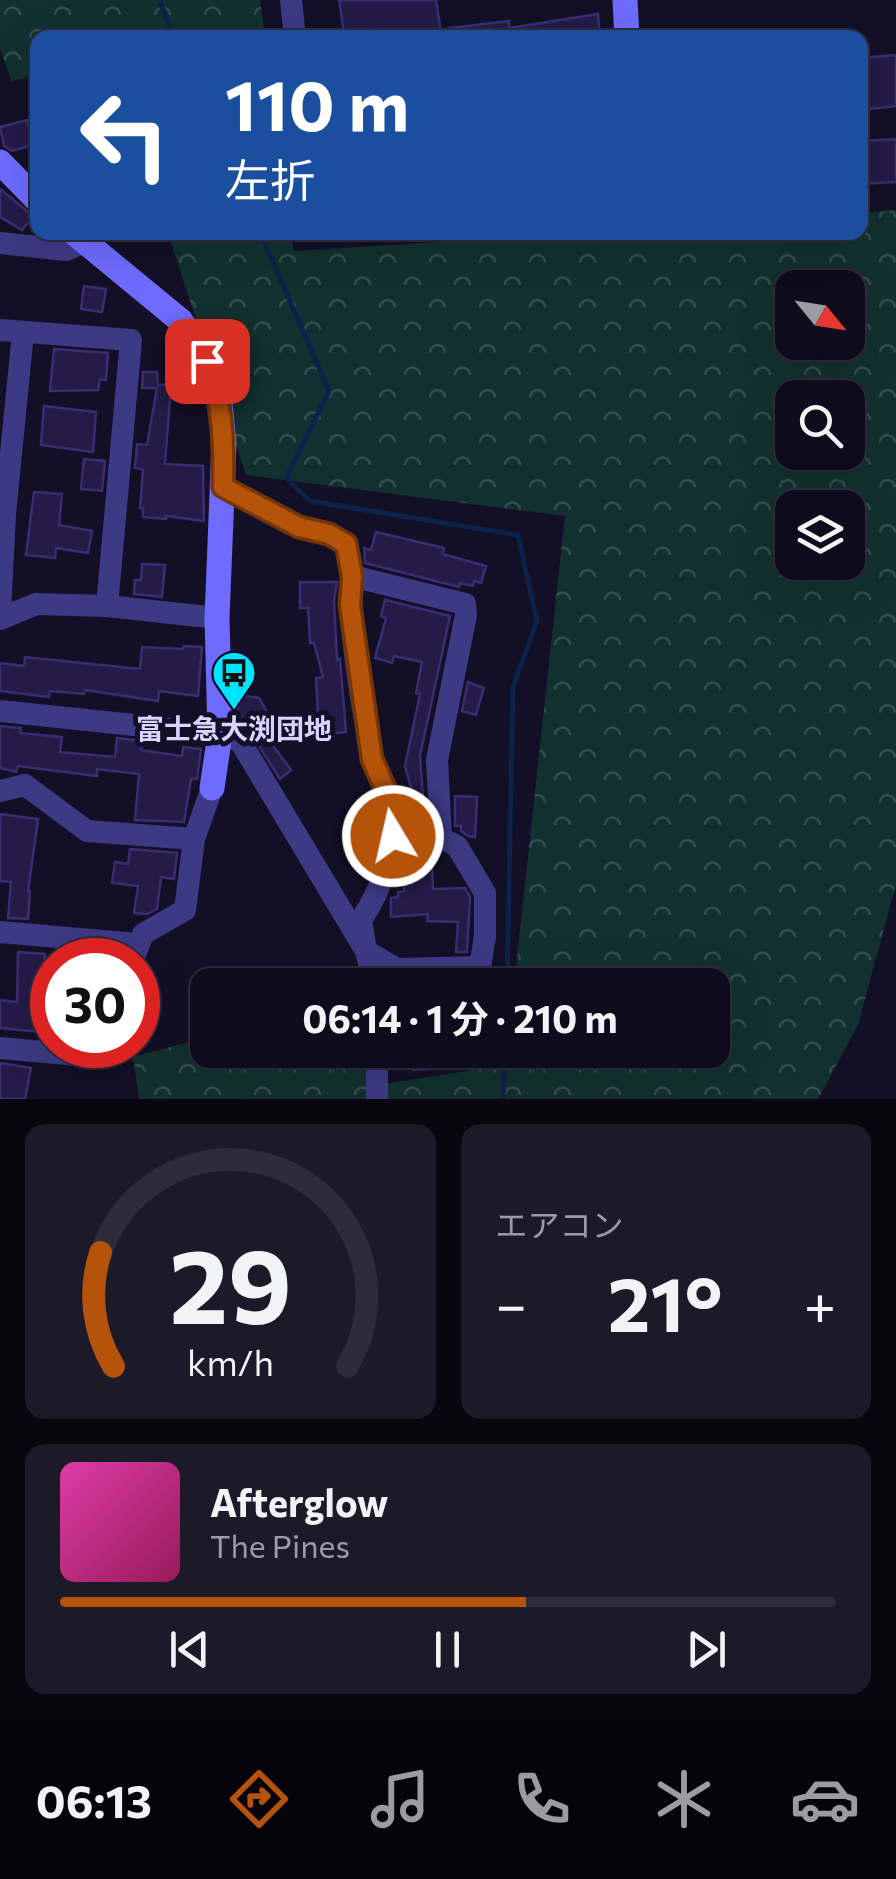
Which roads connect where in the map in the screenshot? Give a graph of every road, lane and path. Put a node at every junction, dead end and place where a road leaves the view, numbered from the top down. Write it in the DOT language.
graph roads {
  1 [pos="291,0"];
  2 [pos="625,0"];
  3 [pos="294,30"];
  4 [pos="627,30"];
  5 [pos="0,162"];
  6 [pos="30,193"];
  7 [pos="77,240"];
  8 [pos="81,240"];
  9 [pos="0,243"];
  10 [pos="11,331"];
  11 [pos="223,487"];
  12 [pos="2,514"];
  13 [pos="352,576"];
  14 [pos="108,606"];
  15 [pos="0,616"];
  16 [pos="217,618"];
  17 [pos="0,711"];
  18 [pos="220,734"];
  19 [pos="212,788"];
  20 [pos="0,791"];
  21 [pos="194,839"];
  22 [pos="0,932"];
  23 [pos="40,938"];
  24 [pos="142,938"];
  25 [pos="366,951"];
  26 [pos="370,968"];
  27 [pos="0,1048"];
  28 [pos="30,1051"];
  29 [pos="376,1068"];
  30 [pos="377,1099"];
  1 -- 3 [label="street"];
  2 -- 4 [label="street"];
  5 -- 6 [label="street"];
  7 -- 9 [label="street"];
  8 -- 11 [label="street"];
  10 -- 12 [label="street"];
  10 -- 14 [label="street"];
  11 -- 13 [label="street"];
  11 -- 16 [label="street"];
  12 -- 15 [label="street"];
  13 -- 25 [label="street"];
  13 -- 25 [label="street"];
  14 -- 15 [label="street"];
  14 -- 16 [label="street"];
  16 -- 18 [label="street"];
  17 -- 18 [label="street"];
  18 -- 19 [label="street"];
  18 -- 25 [label="street"];
  19 -- 21 [label="street"];
  20 -- 21 [label="street"];
  21 -- 24 [label="street"];
  22 -- 23 [label="street"];
  25 -- 26 [label="street"];
  27 -- 28 [label="street"];
  29 -- 30 [label="street"];
}
